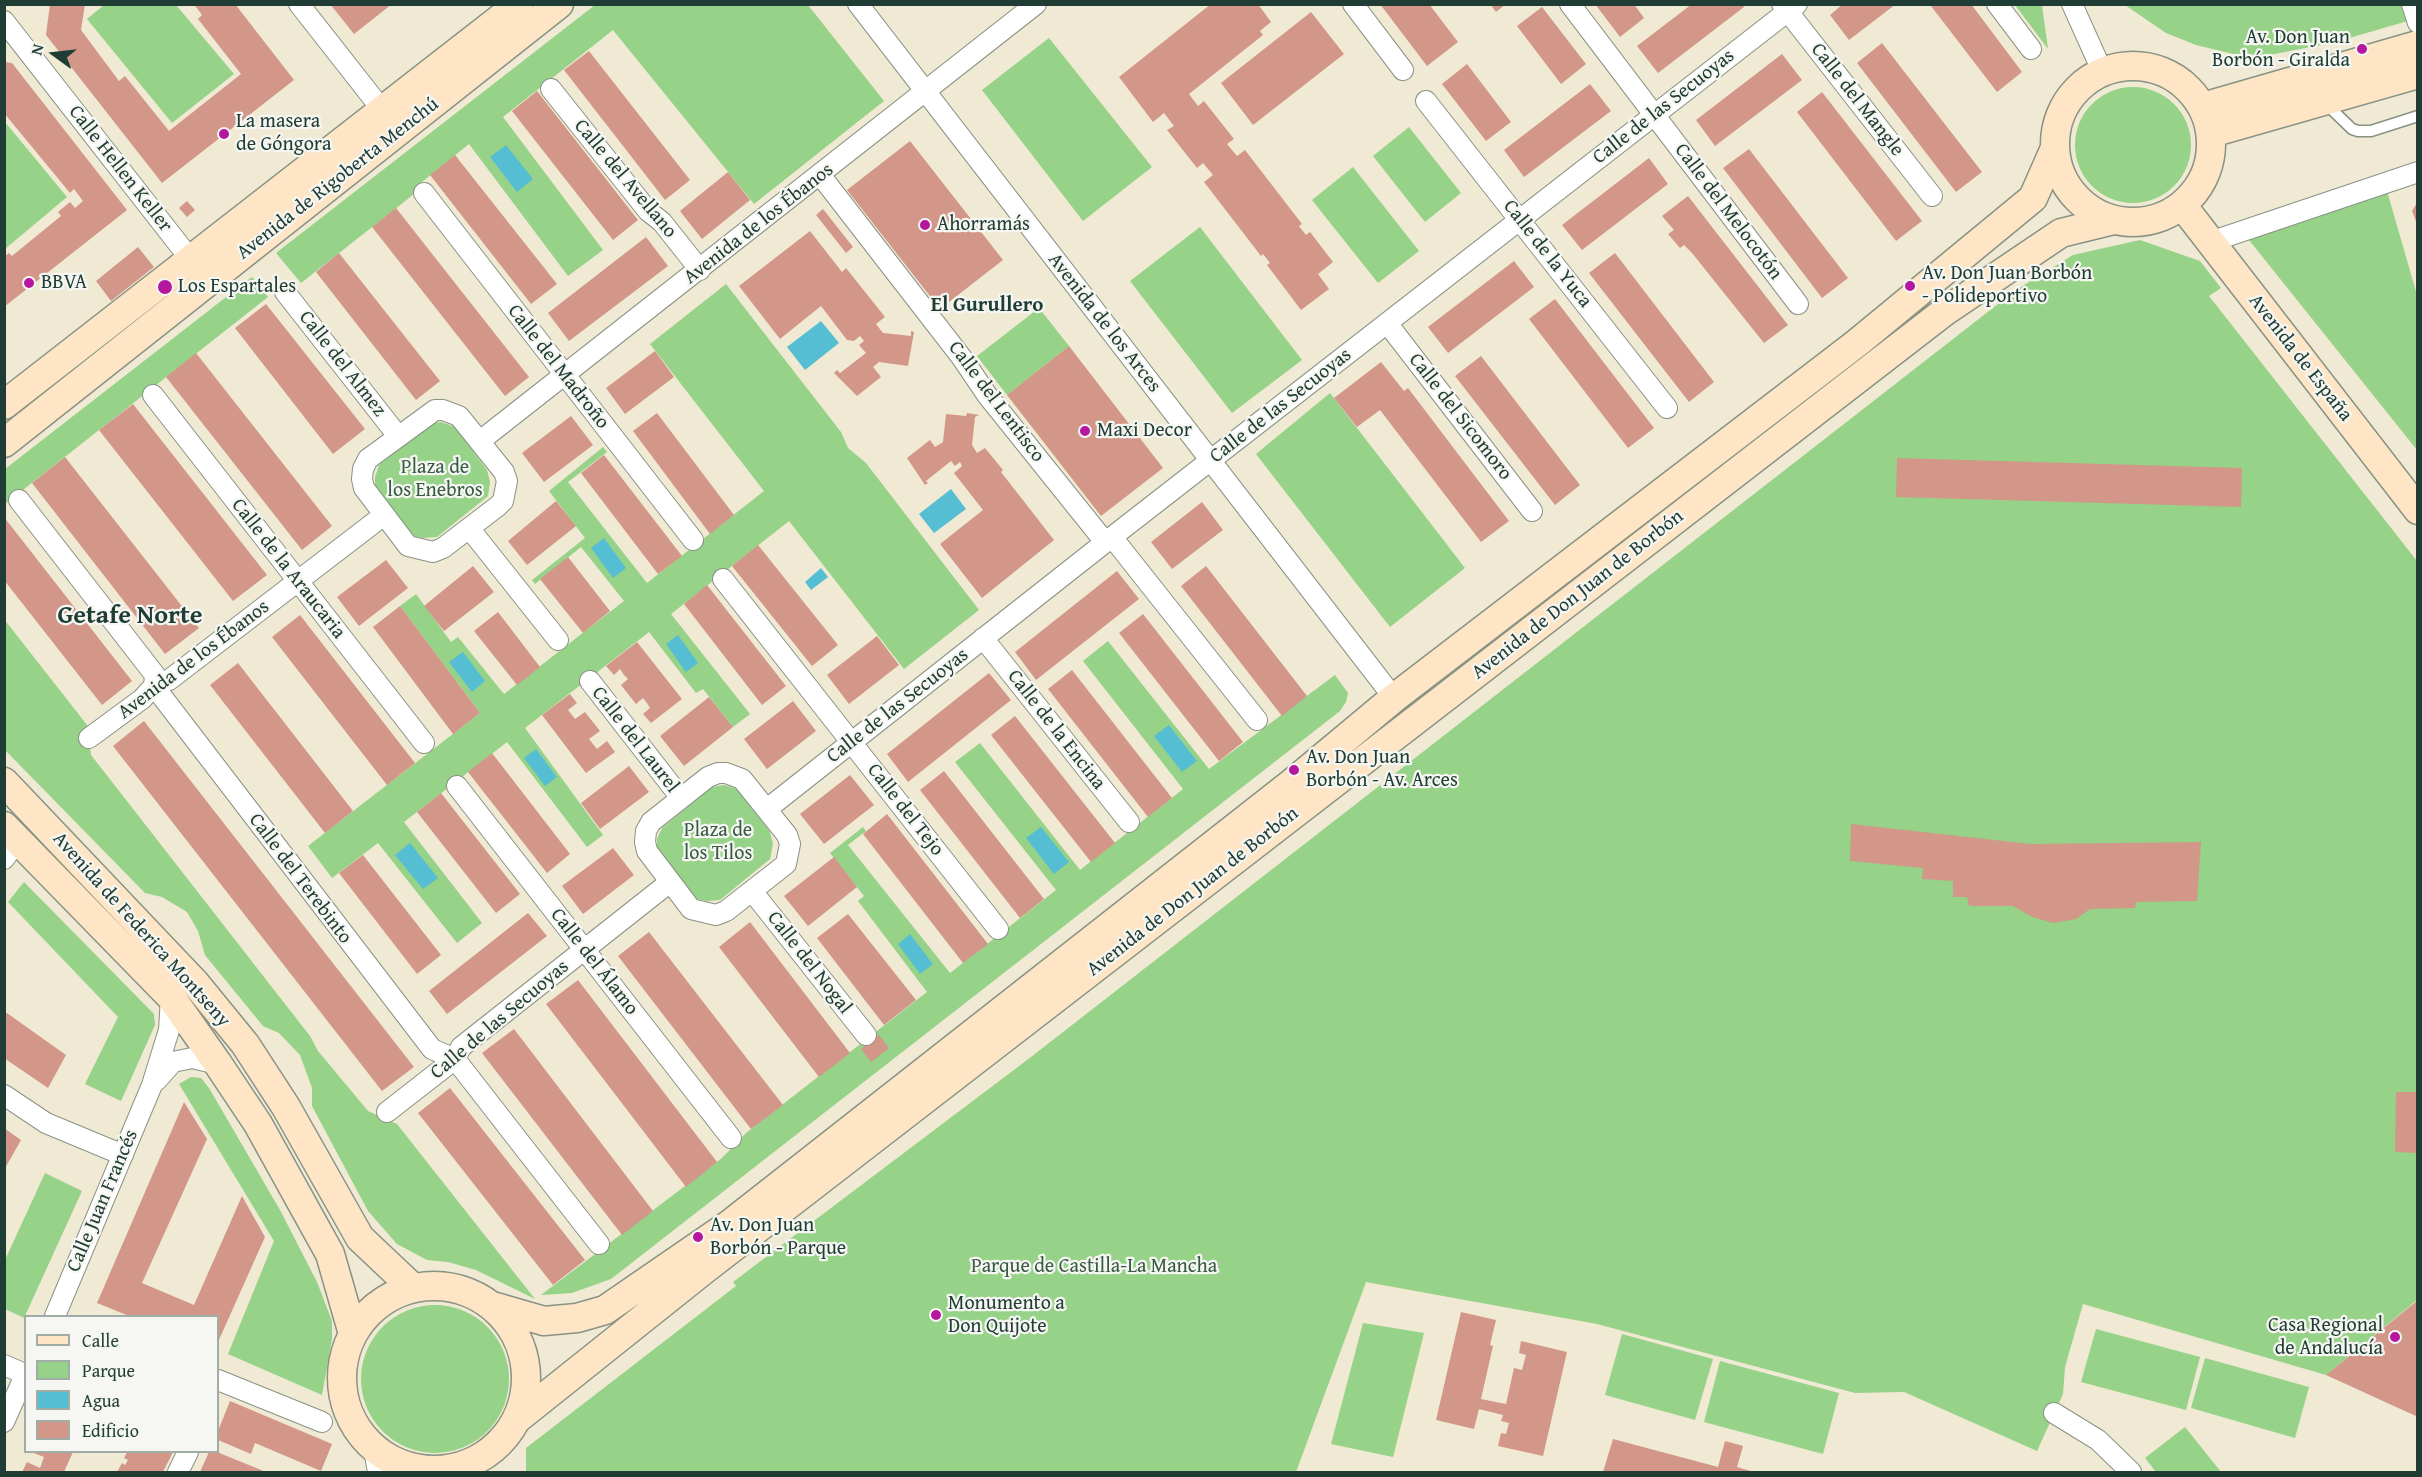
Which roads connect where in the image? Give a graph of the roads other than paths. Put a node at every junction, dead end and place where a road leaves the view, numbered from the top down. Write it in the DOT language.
graph roads {
  1 [pos="299,4"];
  2 [pos="519,4"];
  3 [pos="559,4"];
  4 [pos="858,4"];
  5 [pos="1036,4"];
  6 [pos="1353,4"];
  7 [pos="1570,4"];
  8 [pos="1997,4"];
  9 [pos="2072,4"];
  10 [pos="2412,4"];
  11 [pos="1789,7"];
  12 [pos="4,21"];
  13 [pos="2418,23"];
  14 [pos="2418,45"];
  15 [pos="2031,49"];
  16 [pos="1403,70"];
  17 [pos="2103,73"];
  18 [pos="2418,74"];
  19 [pos="550,89"];
  20 [pos="926,92"];
  21 [pos="1426,101"];
  22 [pos="2323,101"];
  23 [pos="383,111"];
  24 [pos="1655,116"];
  25 [pos="2418,116"];
  26 [pos="2207,120"];
  27 [pos="2055,148"];
  28 [pos="2418,172"];
  29 [pos="821,176"];
  30 [pos="424,193"];
  31 [pos="1932,196"];
  32 [pos="2182,205"];
  33 [pos="1519,219"];
  34 [pos="2114,220"];
  35 [pos="2210,242"];
  36 [pos="191,260"];
  37 [pos="700,270"];
  38 [pos="285,292"];
  39 [pos="1798,304"];
  40 [pos="1387,323"];
  41 [pos="565,374"];
  42 [pos="153,395"];
  43 [pos="8,396"];
  44 [pos="1667,408"];
  45 [pos="398,436"];
  46 [pos="480,441"];
  47 [pos="4,443"];
  48 [pos="1210,460"];
  49 [pos="19,500"];
  50 [pos="1532,510"];
  51 [pos="2418,510"];
  52 [pos="384,515"];
  53 [pos="469,528"];
  54 [pos="693,540"];
  55 [pos="1108,540"];
  56 [pos="723,579"];
  57 [pos="298,582"];
  58 [pos="983,638"];
  59 [pos="558,640"];
  60 [pos="590,681"];
  61 [pos="154,686"];
  62 [pos="1394,698"];
  63 [pos="1257,720"];
  64 [pos="89,738"];
  65 [pos="852,742"];
  66 [pos="423,743"];
  67 [pos="4,782"];
  68 [pos="457,786"];
  69 [pos="681,798"];
  70 [pos="766,809"];
  71 [pos="1129,822"];
  72 [pos="9,842"];
  73 [pos="670,882"];
  74 [pos="752,891"];
  75 [pos="998,929"];
  76 [pos="584,950"];
  77 [pos="171,997"];
  78 [pos="866,1035"];
  79 [pos="455,1059"];
  80 [pos="218,1064"];
  81 [pos="152,1085"];
  82 [pos="4,1095"];
  83 [pos="387,1112"];
  84 [pos="731,1138"];
  85 [pos="123,1155"];
  86 [pos="599,1244"];
  87 [pos="413,1288"];
  88 [pos="492,1306"];
  89 [pos="59,1315"];
  90 [pos="353,1334"];
  91 [pos="4,1365"];
  92 [pos="24,1374"];
  93 [pos="24,1376"];
  94 [pos="219,1384"];
  95 [pos="2054,1413"];
  96 [pos="517,1419"];
  97 [pos="4,1422"];
  98 [pos="322,1422"];
  99 [pos="188,1453"];
  100 [pos="376,1461"];
  101 [pos="485,1465"];
  102 [pos="431,1472"];
  103 [pos="178,1473"];
  104 [pos="2131,1473"];
  1 -- 23 [label="street"];
  2 -- 23 [label="street, Avenida de Rigoberta Menchú"];
  3 -- 47 [label="street, Avenida de Rigoberta Menchú"];
  4 -- 20 [label="street, Avenida de los Arces"];
  5 -- 20 [label="street, Avenida de los Ébanos"];
  6 -- 16 [label="street"];
  7 -- 24 [label="street, Calle del Melocotón"];
  8 -- 15 [label="street"];
  9 -- 17 [label="street"];
  10 -- 13 [label="street"];
  11 -- 24 [label="street, Calle de las Secuoyas"];
  11 -- 31 [label="street, Calle del Mangle"];
  12 -- 36 [label="street, Calle Hellen Keller"];
  14 -- 26 [label="street"];
  17 -- 26 [label="street"];
  17 -- 27 [label="street"];
  18 -- 22 [label="street"];
  19 -- 37 [label="street, Calle del Avellano"];
  20 -- 29 [label="street, Avenida de los Ébanos"];
  20 -- 48 [label="street, Avenida de los Arces"];
  21 -- 33 [label="street, Calle de la Yuca"];
  22 -- 25 [label="lane"];
  22 -- 26 [label="street"];
  23 -- 36 [label="street, Avenida de Rigoberta Menchú"];
  24 -- 33 [label="street, Calle de las Secuoyas"];
  24 -- 39 [label="street, Calle del Melocotón"];
  26 -- 32 [label="street"];
  27 -- 34 [label="street"];
  27 -- 62 [label="street, Avenida de Don Juan de Borbón"];
  28 -- 35 [label="street"];
  29 -- 37 [label="street, Avenida de los Ébanos"];
  29 -- 55 [label="street, Calle del Lentisco"];
  30 -- 41 [label="street, Calle del Madroño"];
  32 -- 34 [label="street"];
  32 -- 35 [label="street, Avenida de España"];
  33 -- 40 [label="street, Calle de las Secuoyas"];
  33 -- 44 [label="street, Calle de la Yuca"];
  34 -- 96 [label="street, Avenida de Don Juan de Borbón"];
  35 -- 51 [label="street, Avenida de España"];
  36 -- 43 [label="street, Avenida de Rigoberta Menchú"];
  37 -- 41 [label="street, Avenida de los Ébanos"];
  38 -- 45 [label="street, Calle del Almez"];
  40 -- 48 [label="street, Calle de las Secuoyas"];
  40 -- 50 [label="street, Calle del Sicomoro"];
  41 -- 46 [label="street, Avenida de los Ébanos"];
  41 -- 54 [label="street, Calle del Madroño"];
  42 -- 57 [label="street, Calle de la Araucaria"];
  45 -- 46 [label="street"];
  45 -- 52 [label="street"];
  46 -- 53 [label="street"];
  48 -- 55 [label="street, Calle de las Secuoyas"];
  48 -- 62 [label="street, Avenida de los Arces"];
  49 -- 61 [label="street, Calle del Terebinto"];
  52 -- 53 [label="street"];
  52 -- 57 [label="street, Avenida de los Ébanos"];
  53 -- 59 [label="street"];
  55 -- 58 [label="street, Calle de las Secuoyas"];
  55 -- 63 [label="street, Calle del Lentisco"];
  56 -- 65 [label="street, Calle del Tejo"];
  57 -- 61 [label="street, Avenida de los Ébanos"];
  57 -- 66 [label="street, Calle de la Araucaria"];
  58 -- 65 [label="street, Calle de las Secuoyas"];
  58 -- 71 [label="street, Calle de la Encina"];
  60 -- 69 [label="street, Calle del Laurel"];
  61 -- 64 [label="street, Avenida de los Ébanos"];
  61 -- 79 [label="street, Calle del Terebinto"];
  62 -- 88 [label="street, Avenida de Don Juan de Borbón"];
  65 -- 70 [label="street, Calle de las Secuoyas"];
  65 -- 75 [label="street, Calle del Tejo"];
  67 -- 87 [label="street, Avenida de Federica Montseny"];
  68 -- 76 [label="street, Calle del Álamo"];
  69 -- 70 [label="street"];
  69 -- 73 [label="street"];
  70 -- 74 [label="street"];
  72 -- 77 [label="street, Avenida de Federica Montseny"];
  73 -- 74 [label="street"];
  73 -- 76 [label="street, Calle de las Secuoyas"];
  74 -- 78 [label="street, Calle del Nogal"];
  76 -- 79 [label="street, Calle de las Secuoyas"];
  76 -- 84 [label="street, Calle del Álamo"];
  77 -- 80 [label="street, Avenida de Federica Montseny"];
  77 -- 81 [label="street, Calle Juan Francés"];
  79 -- 83 [label="street, Calle de las Secuoyas"];
  79 -- 86 [label="street, Calle del Terebinto"];
  80 -- 81 [label="street, Calle Juan Francés"];
  80 -- 90 [label="street, Avenida de Federica Montseny"];
  81 -- 85 [label="street, Calle Juan Francés"];
  82 -- 85 [label="street"];
  85 -- 89 [label="street, Calle Juan Francés"];
  87 -- 88 [label="street"];
  87 -- 90 [label="street"];
  88 -- 96 [label="street"];
  90 -- 100 [label="street"];
  91 -- 92 [label="street"];
  93 -- 97 [label="street"];
  94 -- 98 [label="street"];
  95 -- 104 [label="street"];
  96 -- 101 [label="street"];
  99 -- 103 [label="street"];
  100 -- 102 [label="street"];
  101 -- 102 [label="street"];
}
